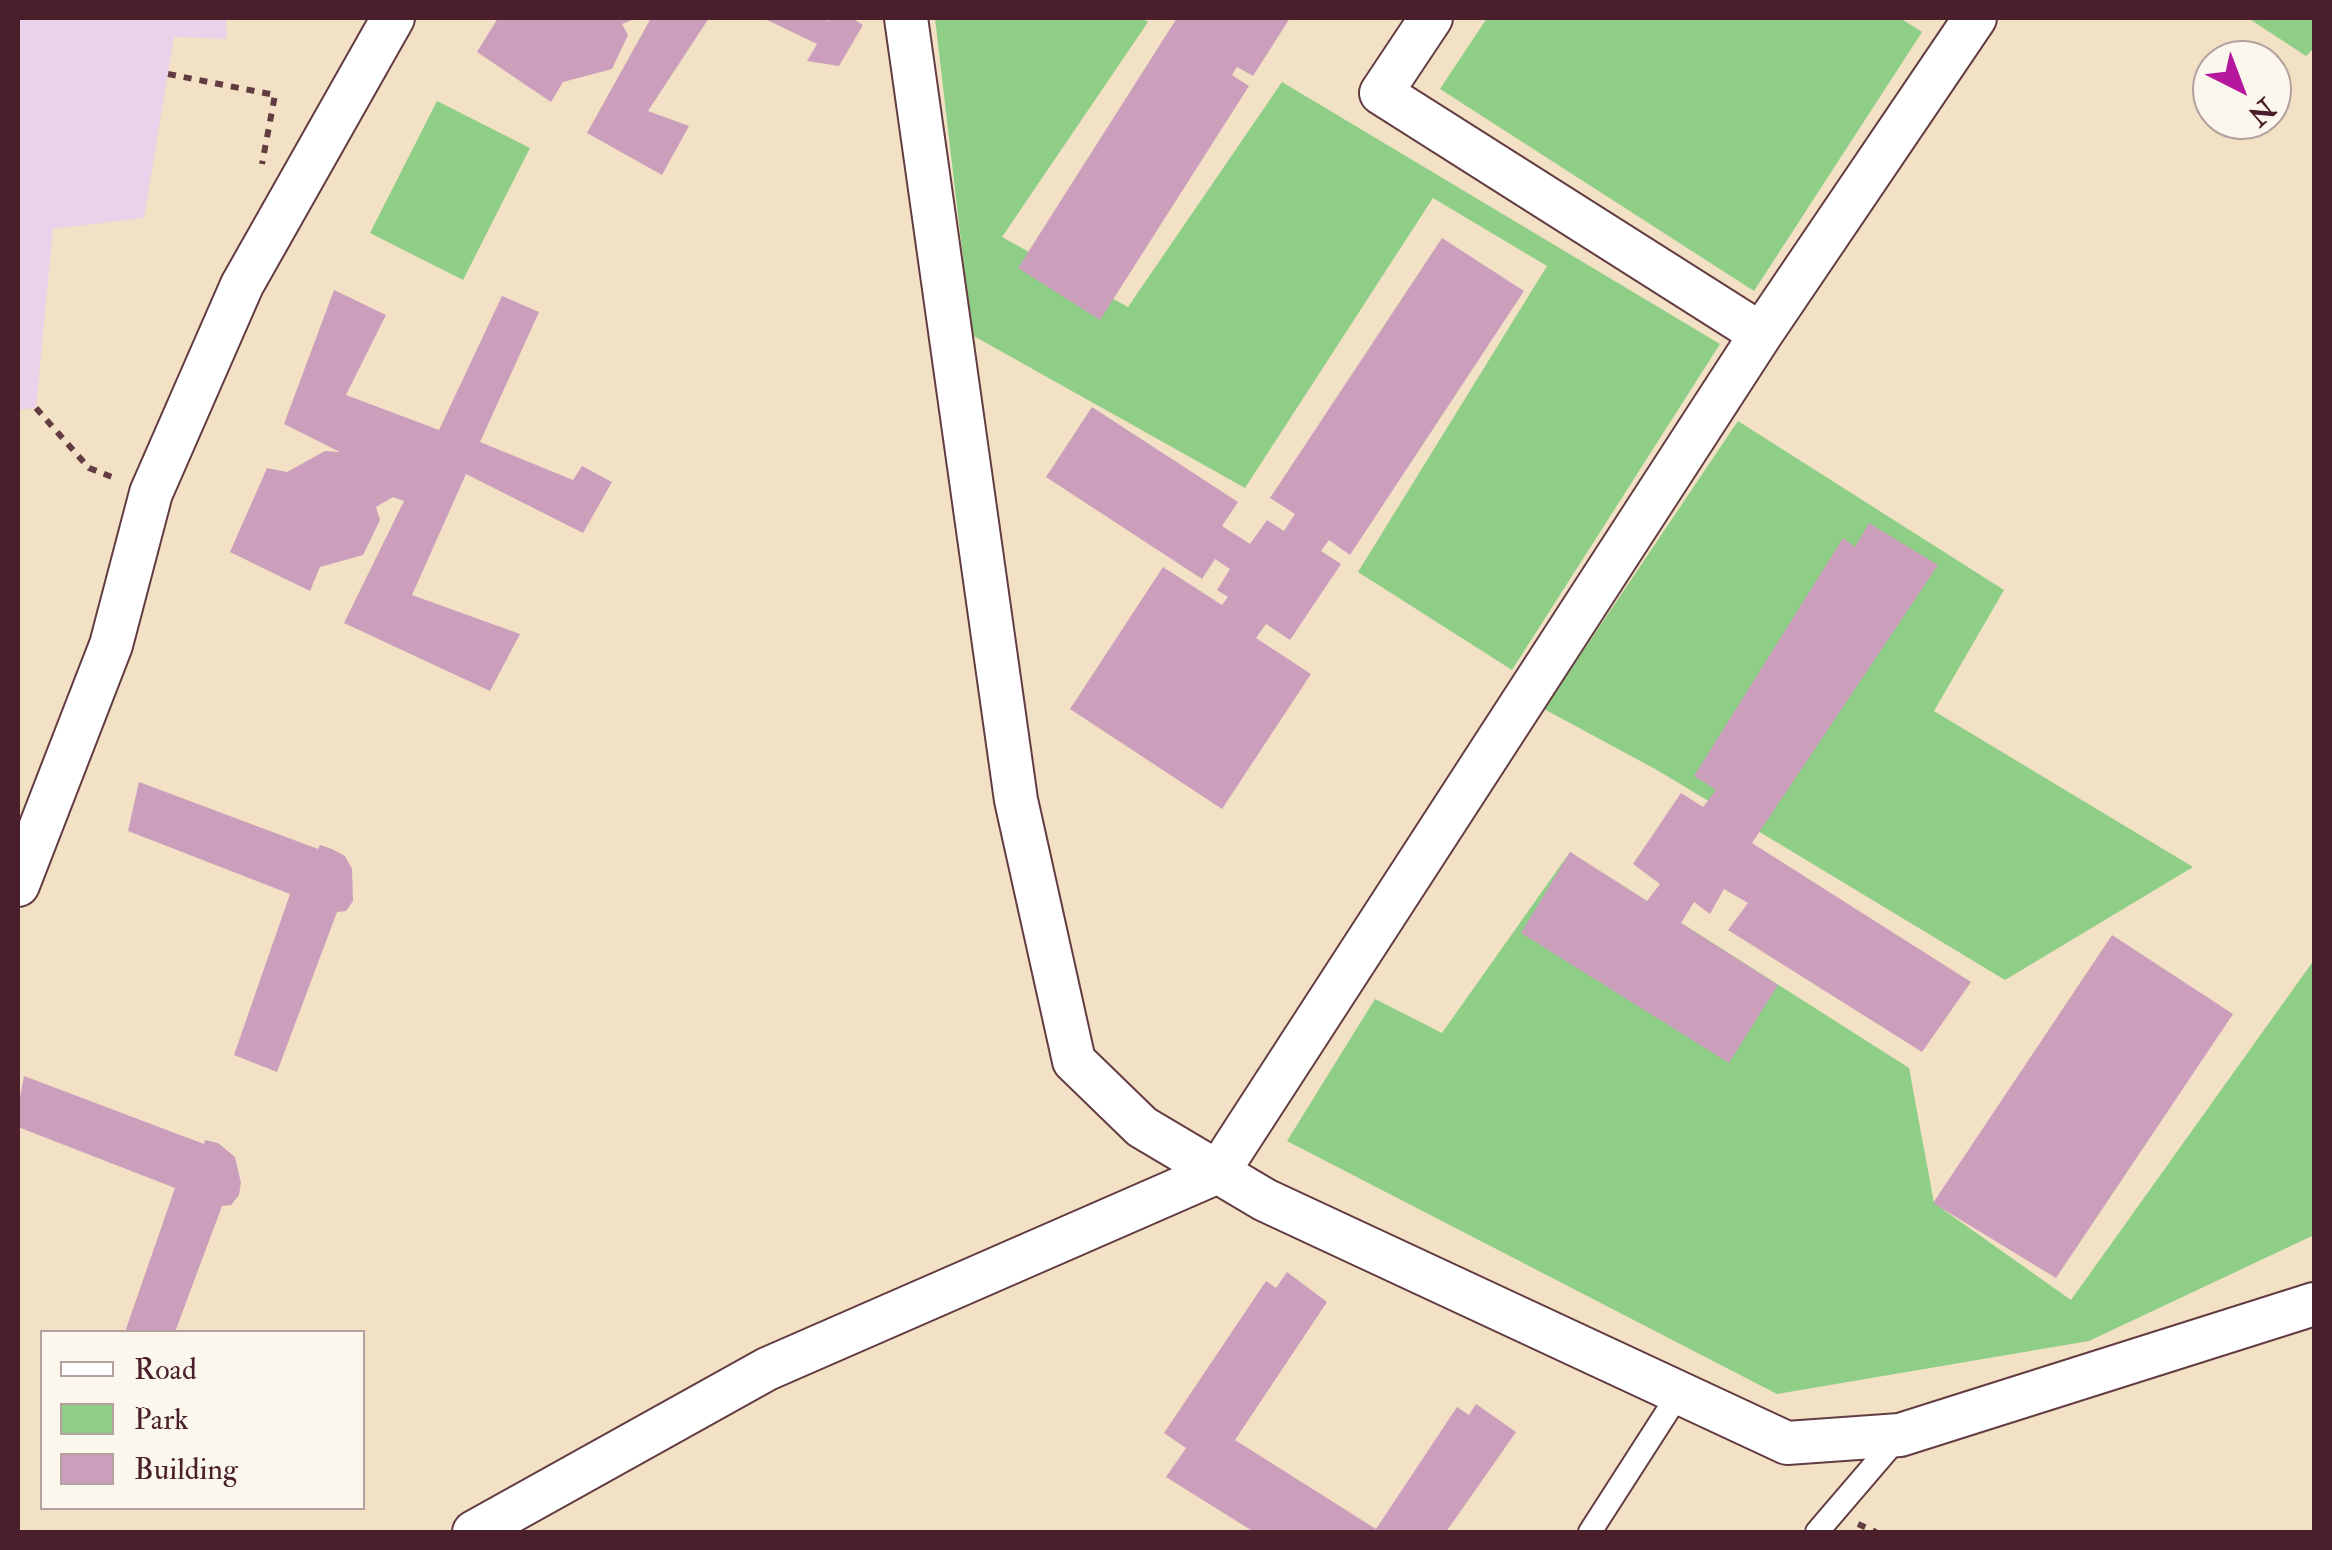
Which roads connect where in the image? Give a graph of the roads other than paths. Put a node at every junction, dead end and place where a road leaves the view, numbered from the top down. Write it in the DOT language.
graph roads {
  1 [pos="393,18"];
  2 [pos="906,18"];
  3 [pos="1431,18"];
  4 [pos="1968,20"];
  5 [pos="1761,334"];
  6 [pos="18,885"];
  7 [pos="1218,1172"];
  8 [pos="2314,1304"];
  9 [pos="1678,1395"];
  10 [pos="1900,1435"];
  11 [pos="474,1532"];
  12 [pos="1590,1532"];
  13 [pos="1818,1532"];
  1 -- 6 [label="street"];
  2 -- 7 [label="street"];
  3 -- 5 [label="street"];
  4 -- 5 [label="street"];
  5 -- 7 [label="street"];
  7 -- 9 [label="street"];
  7 -- 11 [label="street"];
  8 -- 10 [label="street"];
  9 -- 10 [label="street"];
  9 -- 12 [label="lane"];
  10 -- 13 [label="lane"];
}
